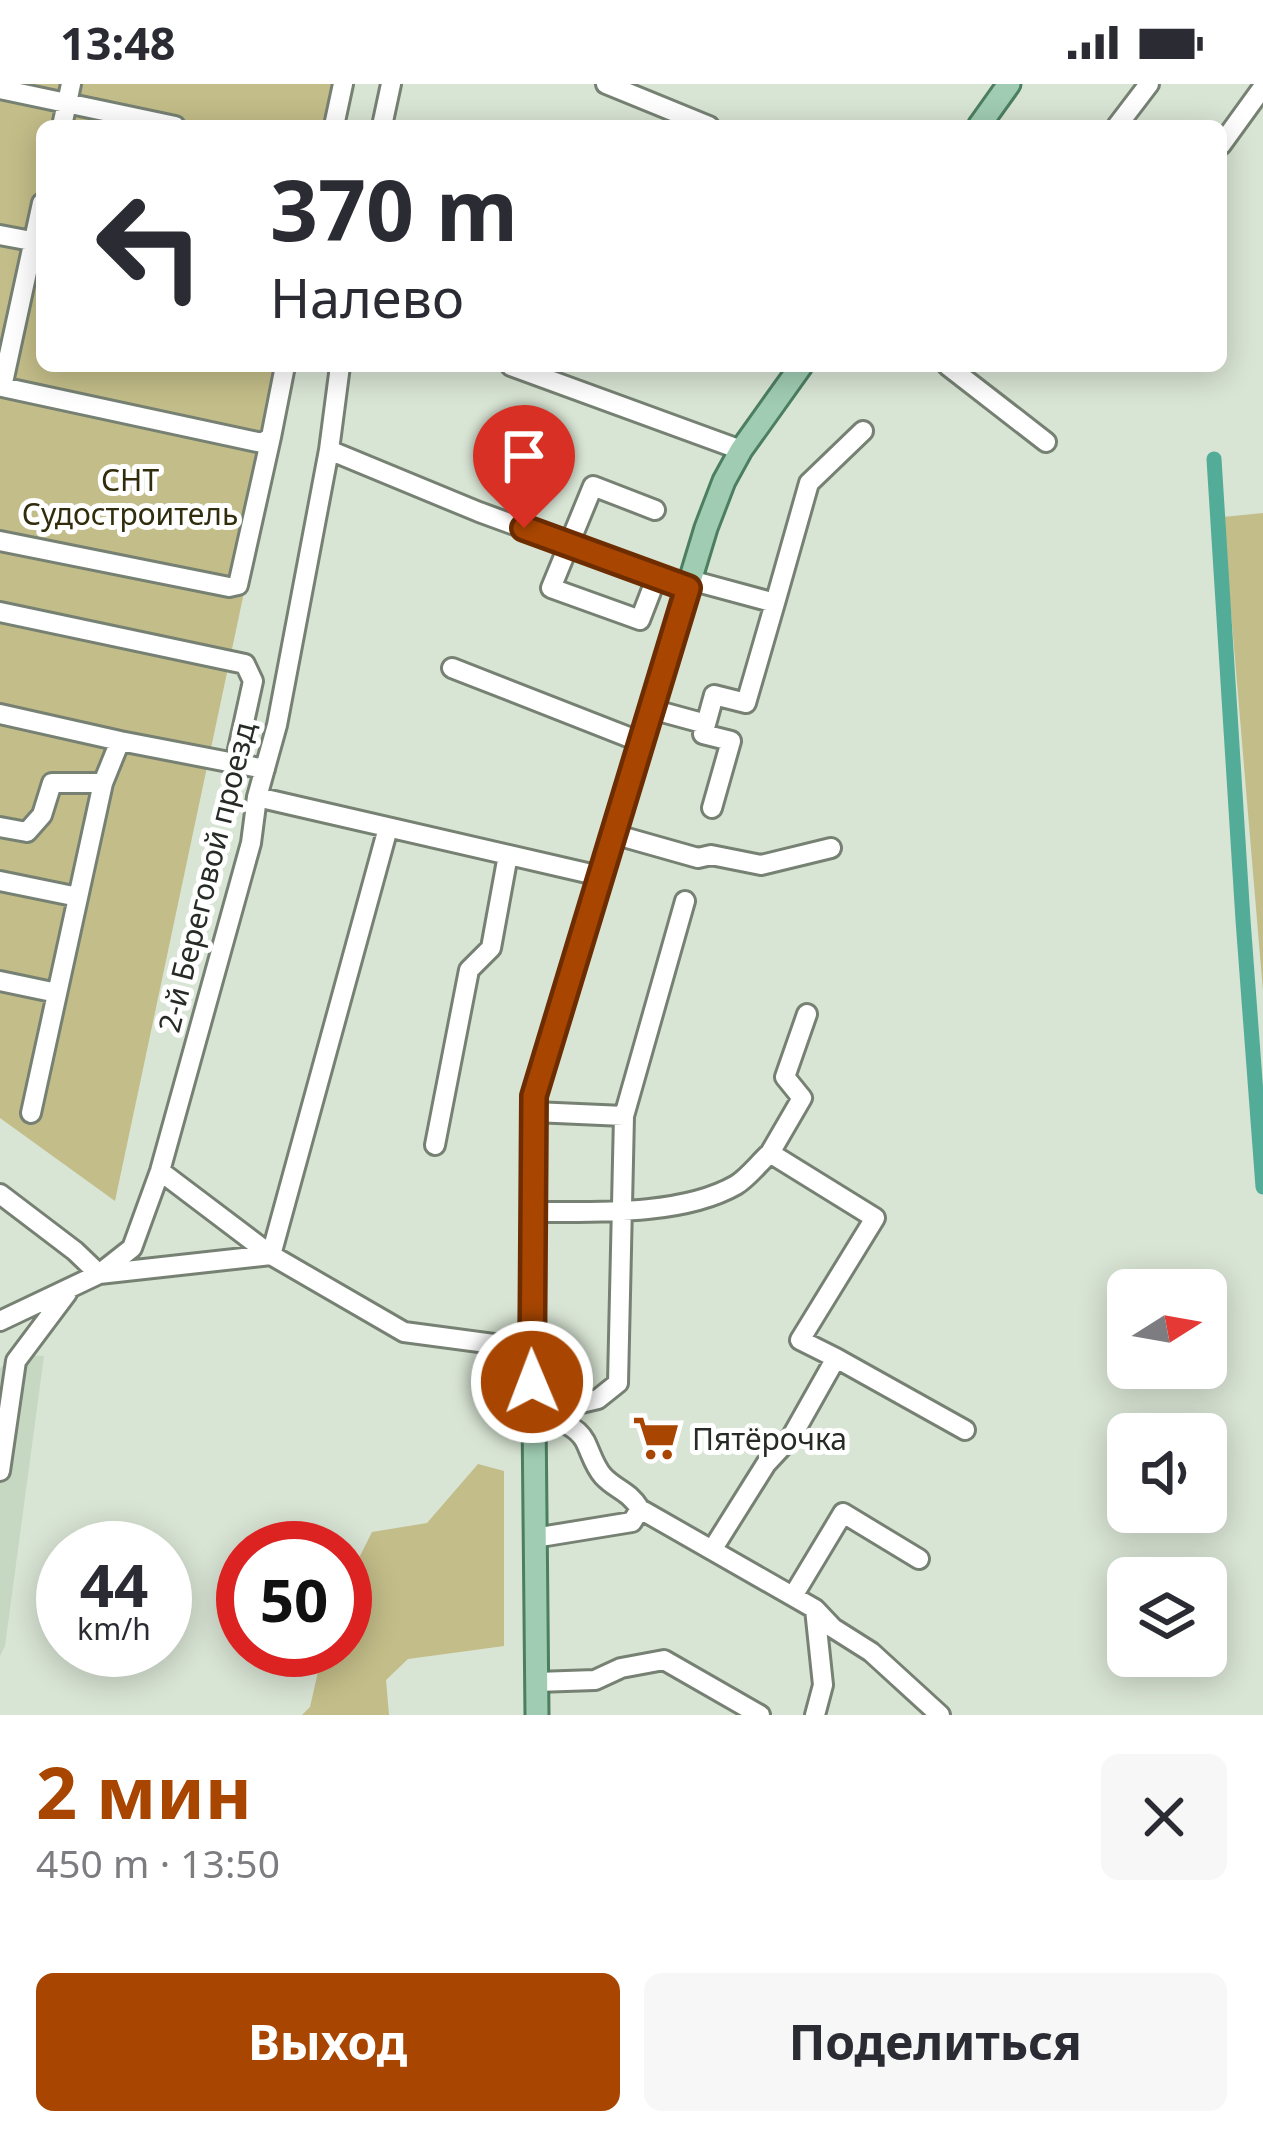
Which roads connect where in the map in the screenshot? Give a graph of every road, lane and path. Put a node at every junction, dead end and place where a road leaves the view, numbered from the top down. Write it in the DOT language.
graph roads {
  1 [pos="344,84"];
  2 [pos="391,84"];
  3 [pos="606,84"];
  4 [pos="1149,84"];
  5 [pos="1002,86"];
  6 [pos="1263,87"];
  7 [pos="0,89"];
  8 [pos="69,94"];
  9 [pos="155,120"];
  10 [pos="335,120"];
  11 [pos="383,120"];
  12 [pos="695,120"];
  13 [pos="982,120"];
  14 [pos="1122,120"];
  15 [pos="1227,138"];
  16 [pos="0,235"];
  17 [pos="36,242"];
  18 [pos="36,246"];
  19 [pos="284,372"];
  20 [pos="339,372"];
  21 [pos="528,372"];
  22 [pos="798,372"];
  23 [pos="956,372"];
  24 [pos="1,390"];
  25 [pos="863,431"];
  26 [pos="271,437"];
  27 [pos="1046,442"];
  28 [pos="329,450"];
  29 [pos="742,450"];
  30 [pos="655,510"];
  31 [pos="0,541"];
  32 [pos="569,544"];
  33 [pos="656,576"];
  34 [pos="689,584"];
  35 [pos="775,603"];
  36 [pos="0,612"];
  37 [pos="452,668"];
  38 [pos="651,709"];
  39 [pos="0,715"];
  40 [pos="706,724"];
  41 [pos="120,741"];
  42 [pos="640,742"];
  43 [pos="235,764"];
  44 [pos="265,769"];
  45 [pos="103,783"];
  46 [pos="257,797"];
  47 [pos="712,808"];
  48 [pos="0,826"];
  49 [pos="388,828"];
  50 [pos="613,834"];
  51 [pos="831,848"];
  52 [pos="508,855"];
  53 [pos="600,876"];
  54 [pos="0,880"];
  55 [pos="78,897"];
  56 [pos="686,902"];
  57 [pos="0,981"];
  58 [pos="57,994"];
  59 [pos="807,1014"];
  60 [pos="534,1112"];
  61 [pos="31,1113"];
  62 [pos="624,1116"];
  63 [pos="435,1144"];
  64 [pos="770,1153"];
  65 [pos="160,1171"];
  66 [pos="0,1194"];
  67 [pos="533,1212"];
  68 [pos="621,1212"];
  69 [pos="271,1255"];
  70 [pos="99,1274"];
  71 [pos="70,1289"];
  72 [pos="0,1321"];
  73 [pos="530,1349"];
  74 [pos="836,1358"];
  75 [pos="8,1366"];
  76 [pos="534,1414"];
  77 [pos="964,1430"];
  78 [pos="0,1471"];
  79 [pos="640,1509"];
  80 [pos="534,1538"];
  81 [pos="712,1550"];
  82 [pos="919,1559"];
  83 [pos="793,1597"];
  84 [pos="814,1609"];
  85 [pos="537,1682"];
  86 [pos="537,1715"];
  87 [pos="760,1715"];
  88 [pos="814,1715"];
  89 [pos="940,1715"];
  1 -- 10 [label="street"];
  2 -- 11 [label="street"];
  3 -- 12 [label="street"];
  4 -- 14 [label="street"];
  5 -- 13 [label="main road"];
  6 -- 15 [label="street"];
  7 -- 8 [label="street"];
  8 -- 9 [label="street"];
  16 -- 17 [label="street"];
  18 -- 24 [label="street"];
  19 -- 26 [label="street"];
  20 -- 28 [label="street, 2-й Береговой проезд"];
  21 -- 29 [label="street"];
  22 -- 29 [label="main road"];
  23 -- 27 [label="street"];
  24 -- 26 [label="street"];
  25 -- 35 [label="street"];
  26 -- 31 [label="street"];
  28 -- 32 [label="street"];
  28 -- 44 [label="street, 2-й Береговой проезд"];
  29 -- 34 [label="main road"];
  30 -- 32 [label="street"];
  32 -- 33 [label="street"];
  32 -- 33 [label="street"];
  33 -- 34 [label="street"];
  34 -- 35 [label="street"];
  34 -- 38 [label="main road"];
  35 -- 40 [label="street"];
  36 -- 43 [label="street"];
  37 -- 42 [label="street"];
  38 -- 40 [label="street"];
  38 -- 42 [label="main road"];
  39 -- 41 [label="street"];
  40 -- 47 [label="street"];
  41 -- 43 [label="street"];
  41 -- 45 [label="street"];
  42 -- 50 [label="main road"];
  43 -- 44 [label="street"];
  44 -- 46 [label="street, 2-й Береговой проезд"];
  45 -- 48 [label="street"];
  45 -- 55 [label="street"];
  46 -- 49 [label="street"];
  46 -- 65 [label="street, 2-й Береговой проезд"];
  49 -- 52 [label="street"];
  49 -- 69 [label="street"];
  50 -- 51 [label="street"];
  50 -- 53 [label="main road"];
  52 -- 53 [label="street"];
  52 -- 63 [label="street"];
  53 -- 60 [label="main road"];
  54 -- 55 [label="street"];
  55 -- 58 [label="street"];
  56 -- 62 [label="street"];
  57 -- 58 [label="street"];
  58 -- 61 [label="street"];
  59 -- 64 [label="street"];
  60 -- 62 [label="street"];
  60 -- 67 [label="main road"];
  62 -- 68 [label="street"];
  64 -- 68 [label="street"];
  64 -- 74 [label="street"];
  65 -- 69 [label="street"];
  65 -- 70 [label="street, 2-й Береговой проезд"];
  66 -- 70 [label="street"];
  67 -- 68 [label="street"];
  67 -- 73 [label="main road"];
  68 -- 76 [label="street"];
  69 -- 70 [label="street"];
  69 -- 73 [label="street"];
  70 -- 71 [label="street, 2-й Береговой проезд"];
  71 -- 72 [label="street, 2-й Береговой проезд"];
  71 -- 75 [label="street"];
  73 -- 76 [label="main road"];
  74 -- 77 [label="street"];
  74 -- 81 [label="street"];
  75 -- 78 [label="street"];
  76 -- 79 [label="street"];
  76 -- 80 [label="main road"];
  79 -- 80 [label="street"];
  79 -- 81 [label="street"];
  80 -- 85 [label="main road"];
  81 -- 83 [label="street"];
  82 -- 83 [label="street"];
  83 -- 84 [label="street"];
  84 -- 88 [label="street"];
  84 -- 89 [label="street"];
  85 -- 86 [label="main road"];
  85 -- 87 [label="street"];
}
